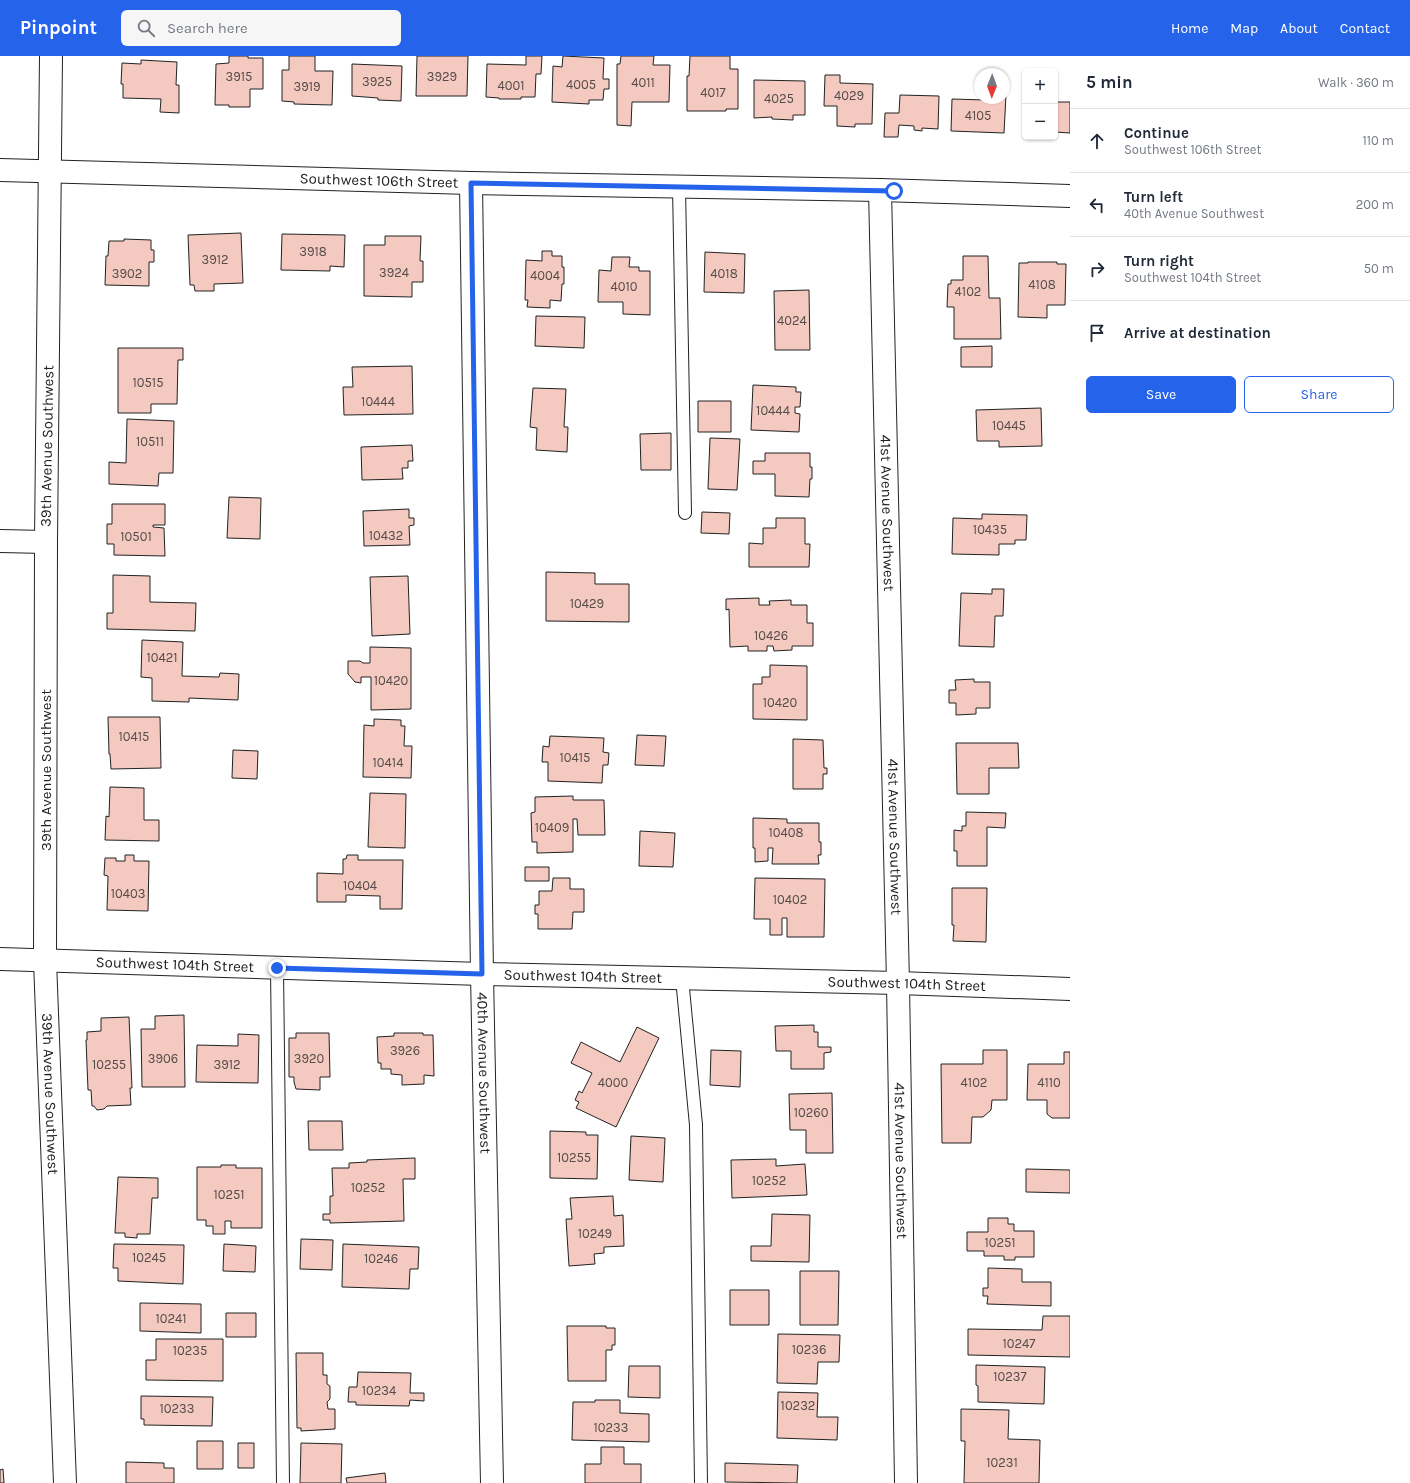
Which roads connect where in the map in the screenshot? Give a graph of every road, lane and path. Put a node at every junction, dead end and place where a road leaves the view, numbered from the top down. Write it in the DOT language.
graph roads {
  1 [pos="51,56"];
  2 [pos="0,170"];
  3 [pos="50,171"];
  4 [pos="471,183"];
  5 [pos="679,187"];
  6 [pos="880,190"];
  7 [pos="1070,196"];
  8 [pos="685,513"];
  9 [pos="0,541"];
  10 [pos="46,542"];
  11 [pos="0,959"];
  12 [pos="45,961"];
  13 [pos="277,968"];
  14 [pos="482,974"];
  15 [pos="682,978"];
  16 [pos="898,983"];
  17 [pos="1070,989"];
  18 [pos="65,1483"];
  19 [pos="282,1483"];
  20 [pos="492,1483"];
  21 [pos="701,1483"];
  22 [pos="906,1483"];
  1 -- 3 [label="street, 39th Avenue Southwest"];
  2 -- 3 [label="street, Southwest 106th Street"];
  3 -- 4 [label="street, Southwest 106th Street"];
  3 -- 10 [label="street, 39th Avenue Southwest"];
  4 -- 5 [label="street, Southwest 106th Street"];
  4 -- 14 [label="street, 40th Avenue Southwest"];
  5 -- 6 [label="street, Southwest 106th Street"];
  5 -- 8 [label="lane"];
  6 -- 7 [label="street, Southwest 106th Street"];
  6 -- 16 [label="street, 41st Avenue Southwest"];
  9 -- 10 [label="street"];
  10 -- 12 [label="street, 39th Avenue Southwest"];
  11 -- 12 [label="street, Southwest 104th Street"];
  12 -- 13 [label="street, Southwest 104th Street"];
  12 -- 18 [label="street, 39th Avenue Southwest"];
  13 -- 14 [label="street, Southwest 104th Street"];
  13 -- 19 [label="lane"];
  14 -- 15 [label="street, Southwest 104th Street"];
  14 -- 20 [label="street, 40th Avenue Southwest"];
  15 -- 16 [label="street, Southwest 104th Street"];
  15 -- 21 [label="lane"];
  16 -- 17 [label="street, Southwest 104th Street"];
  16 -- 22 [label="street, 41st Avenue Southwest"];
}
